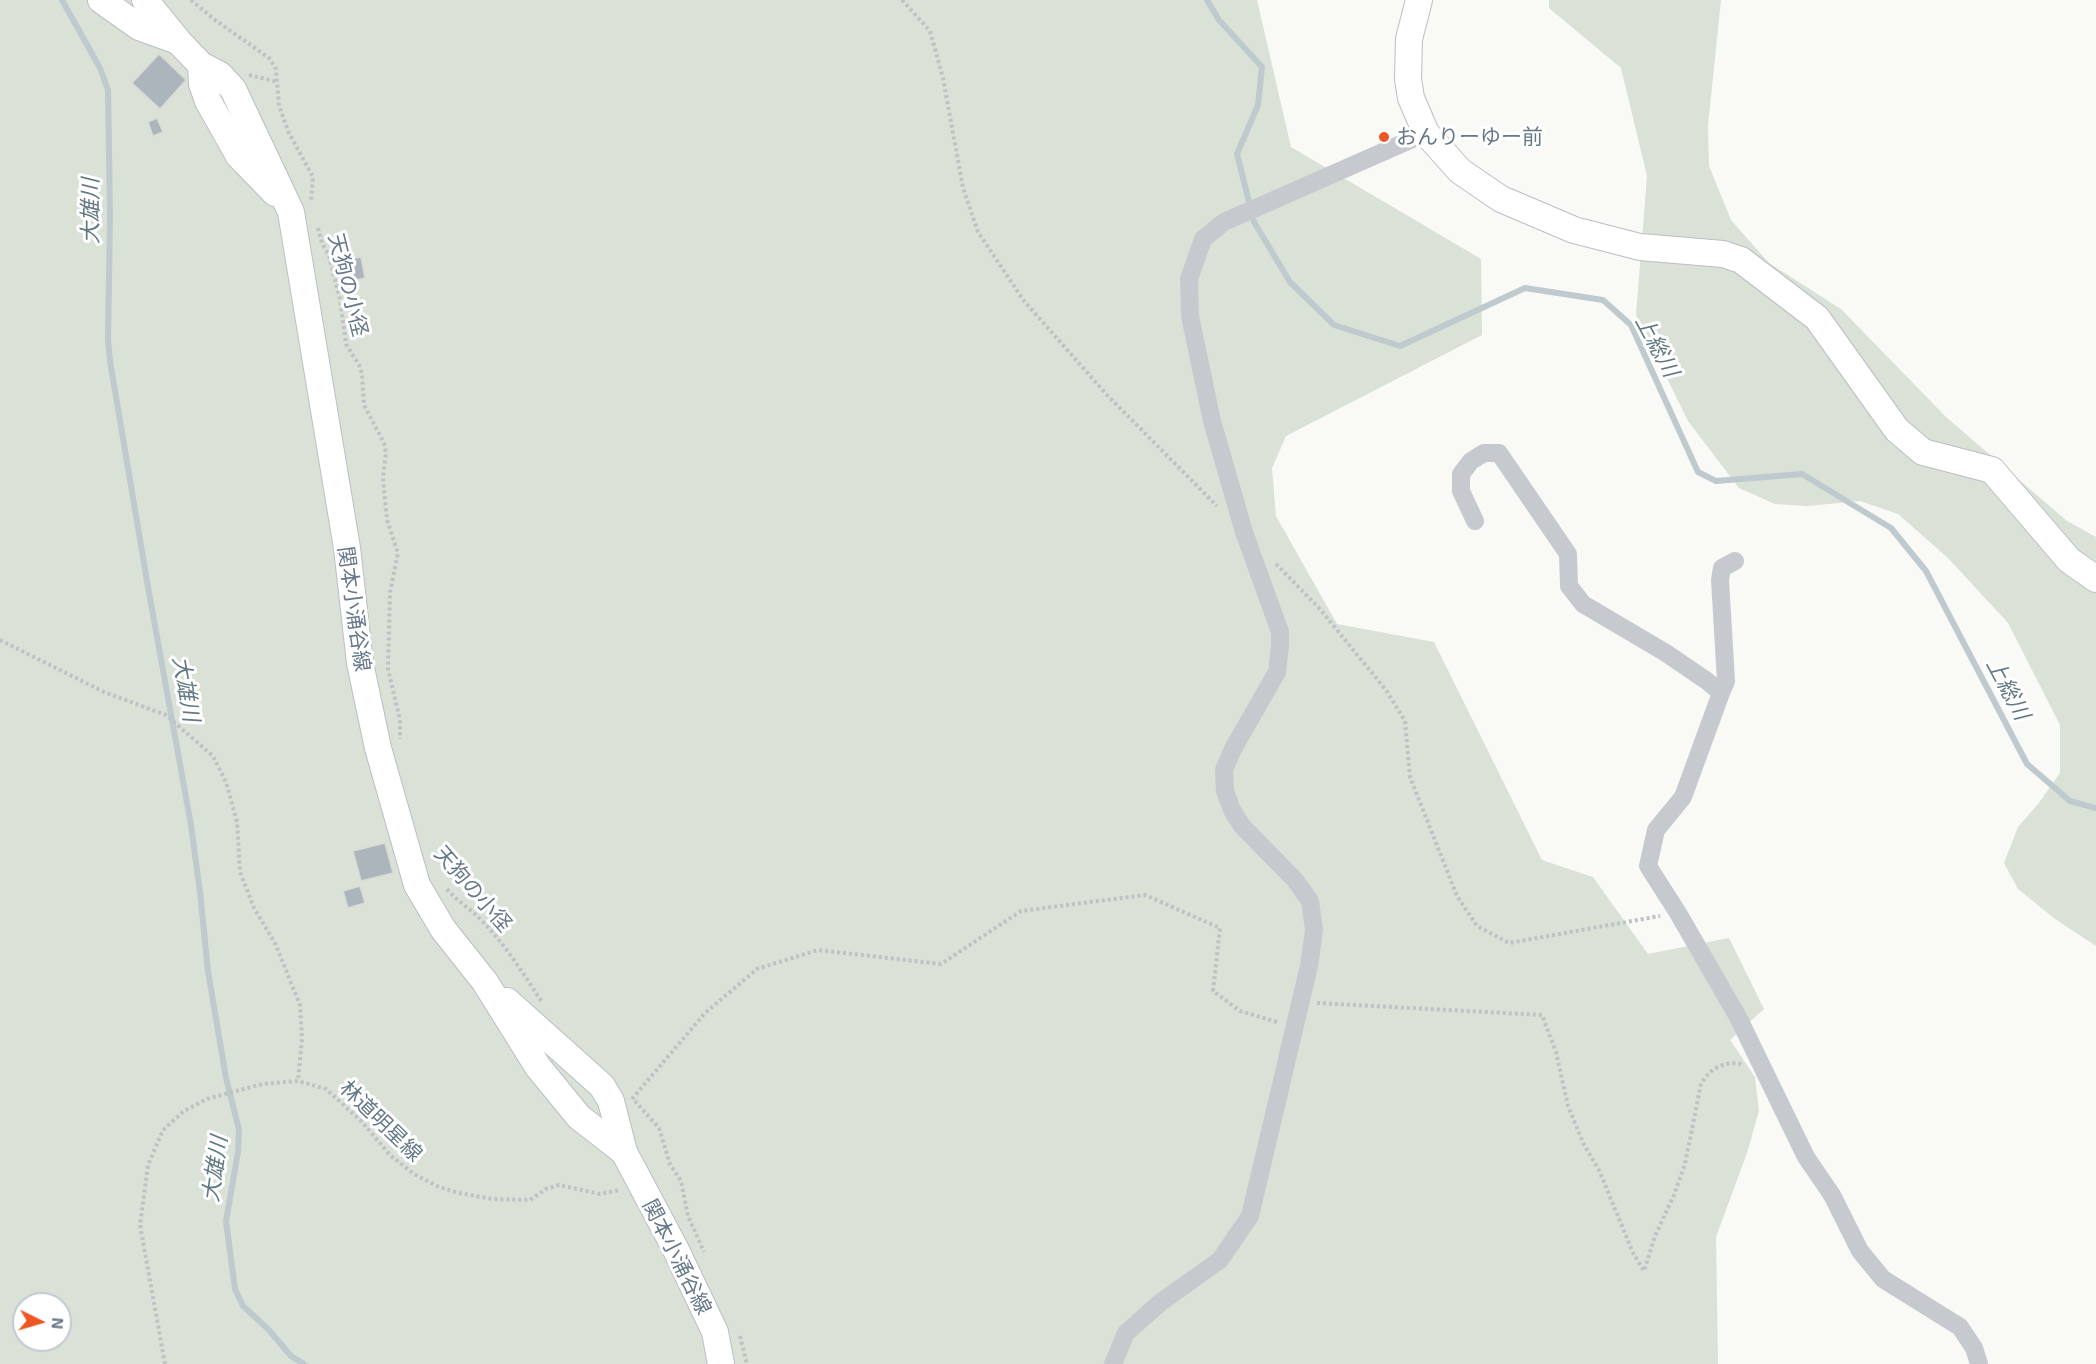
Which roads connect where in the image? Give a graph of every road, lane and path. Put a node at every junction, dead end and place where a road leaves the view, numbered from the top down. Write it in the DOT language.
graph roads {
  1 [pos="101,0"];
  2 [pos="145,0"];
  3 [pos="191,0"];
  4 [pos="902,0"];
  5 [pos="1419,0"];
  6 [pos="178,42"];
  7 [pos="1426,133"];
  8 [pos="302,212"];
  9 [pos="316,222"];
  10 [pos="1220,508"];
  11 [pos="1475,521"];
  12 [pos="1269,558"];
  13 [pos="1735,561"];
  14 [pos="2096,579"];
  15 [pos="0,640"];
  16 [pos="1721,693"];
  17 [pos="400,742"];
  18 [pos="442,884"];
  19 [pos="1678,913"];
  20 [pos="485,982"];
  21 [pos="1301,1002"];
  22 [pos="545,1005"];
  23 [pos="1294,1027"];
  24 [pos="1762,1068"];
  25 [pos="298,1081"];
  26 [pos="626,1089"];
  27 [pos="633,1098"];
  28 [pos="617,1119"];
  29 [pos="624,1152"];
  30 [pos="641,1187"];
  31 [pos="706,1257"];
  32 [pos="738,1329"];
  33 [pos="165,1364"];
  34 [pos="720,1364"];
  35 [pos="747,1364"];
  36 [pos="1113,1364"];
  37 [pos="1979,1364"];
  1 -- 6 [label="main road, 関本小涌谷線"];
  2 -- 6 [label="main road, 関本小涌谷線"];
  3 -- 8 [label="path, 天狗の小径"];
  4 -- 10 [label="path"];
  5 -- 7 [label="main road"];
  6 -- 8 [label="main road, 関本小涌谷線"];
  7 -- 14 [label="main road"];
  7 -- 21 [label="street"];
  8 -- 20 [label="main road, 関本小涌谷線"];
  9 -- 17 [label="path, 天狗の小径"];
  11 -- 16 [label="street"];
  12 -- 19 [label="path"];
  13 -- 16 [label="street"];
  15 -- 25 [label="path"];
  16 -- 19 [label="street"];
  18 -- 22 [label="path, 天狗の小径"];
  19 -- 24 [label="street"];
  20 -- 28 [label="main road, 関本小涌谷線"];
  20 -- 29 [label="main road, 関本小涌谷線"];
  21 -- 23 [label="street"];
  21 -- 24 [label="path"];
  23 -- 27 [label="path"];
  23 -- 36 [label="street"];
  24 -- 37 [label="street"];
  25 -- 30 [label="path, 林道明星線"];
  25 -- 33 [label="path, 林道明星線"];
  26 -- 27 [label="path"];
  27 -- 28 [label="path"];
  27 -- 31 [label="path"];
  28 -- 29 [label="main road, 関本小涌谷線"];
  29 -- 30 [label="main road, 関本小涌谷線"];
  30 -- 34 [label="main road, 関本小涌谷線"];
  32 -- 35 [label="path"];
}
